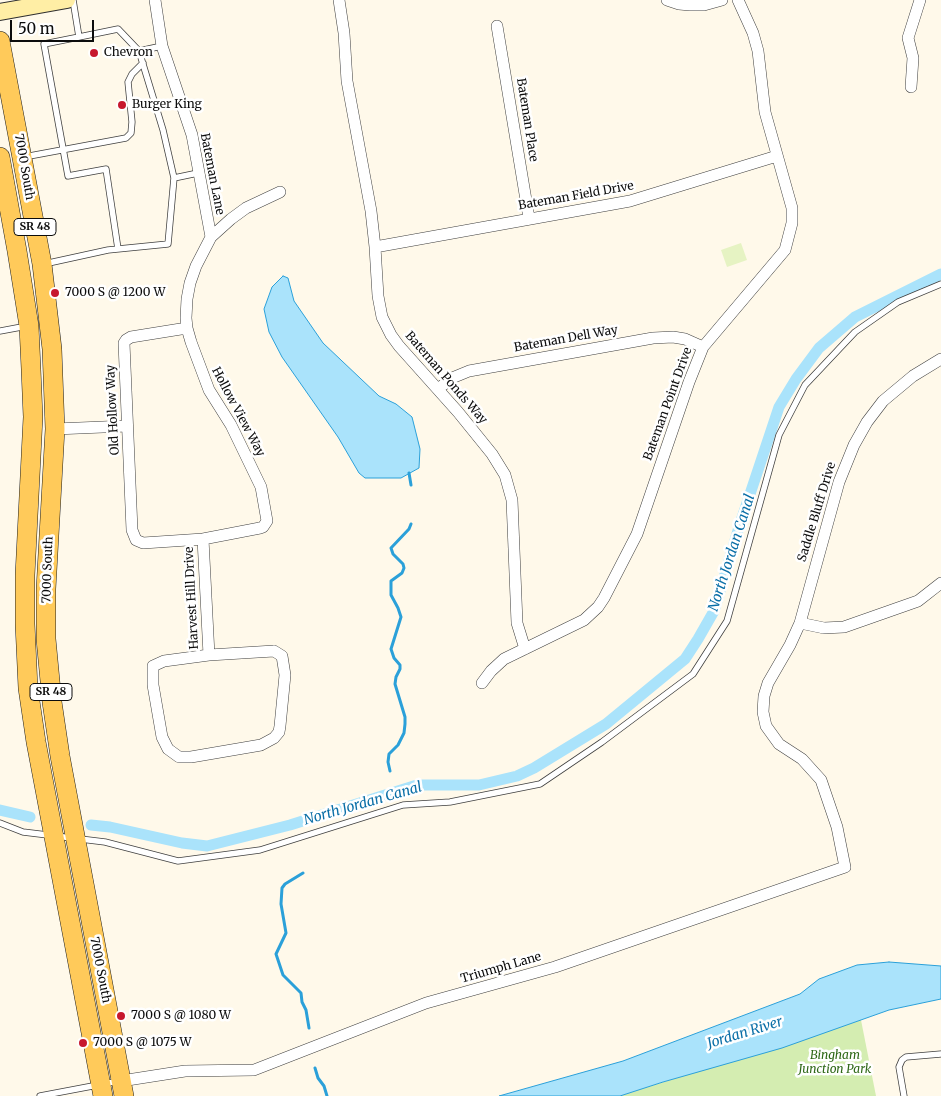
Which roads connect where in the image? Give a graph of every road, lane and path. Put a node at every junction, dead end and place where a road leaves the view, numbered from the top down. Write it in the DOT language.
graph roads {
  1 [pos="73,0"];
  2 [pos="154,0"];
  3 [pos="339,0"];
  4 [pos="667,0"];
  5 [pos="722,0"];
  6 [pos="738,0"];
  7 [pos="920,0"];
  8 [pos="58,1"];
  9 [pos="0,12"];
  10 [pos="497,26"];
  11 [pos="79,37"];
  12 [pos="0,41"];
  13 [pos="162,46"];
  14 [pos="139,51"];
  15 [pos="143,63"];
  16 [pos="911,87"];
  17 [pos="63,150"];
  18 [pos="777,156"];
  19 [pos="0,157"];
  20 [pos="22,158"];
  21 [pos="198,172"];
  22 [pos="174,178"];
  23 [pos="280,192"];
  24 [pos="529,218"];
  25 [pos="211,237"];
  26 [pos="375,246"];
  27 [pos="118,249"];
  28 [pos="42,264"];
  29 [pos="941,284"];
  30 [pos="28,326"];
  31 [pos="186,328"];
  32 [pos="0,332"];
  33 [pos="703,347"];
  34 [pos="941,358"];
  35 [pos="438,389"];
  36 [pos="127,426"];
  37 [pos="55,429"];
  38 [pos="203,539"];
  39 [pos="136,540"];
  40 [pos="941,583"];
  41 [pos="800,622"];
  42 [pos="525,649"];
  43 [pos="209,656"];
  44 [pos="482,682"];
  45 [pos="0,824"];
  46 [pos="837,828"];
  47 [pos="54,836"];
  48 [pos="75,838"];
  49 [pos="941,1054"];
  50 [pos="123,1088"];
  51 [pos="102,1090"];
  52 [pos="40,1096"];
  53 [pos="904,1096"];
  1 -- 11 [label="lane"];
  2 -- 13 [label="street, Bateman Lane"];
  3 -- 26 [label="street, Bateman Ponds Way"];
  4 -- 5 [label="street"];
  6 -- 18 [label="street, Bateman Point Drive"];
  7 -- 16 [label="street"];
  8 -- 9 [label="main road"];
  10 -- 24 [label="street, Bateman Place"];
  11 -- 14 [label="lane"];
  11 -- 17 [label="lane"];
  12 -- 20 [label="main road, 7000 South / SR 48"];
  13 -- 14 [label="lane"];
  13 -- 21 [label="street, Bateman Lane"];
  14 -- 15 [label="lane"];
  15 -- 17 [label="lane"];
  15 -- 22 [label="lane"];
  17 -- 20 [label="lane"];
  17 -- 27 [label="lane"];
  18 -- 24 [label="street, Bateman Field Drive"];
  18 -- 33 [label="street, Bateman Point Drive"];
  19 -- 30 [label="main road, 7000 South / SR 48"];
  20 -- 28 [label="main road, 7000 South / SR 48"];
  21 -- 22 [label="lane"];
  21 -- 25 [label="street, Bateman Lane"];
  22 -- 27 [label="lane"];
  23 -- 25 [label="street, Hollow View Way"];
  24 -- 26 [label="street, Bateman Field Drive"];
  25 -- 31 [label="street, Hollow View Way"];
  26 -- 35 [label="street, Bateman Ponds Way"];
  27 -- 28 [label="lane"];
  28 -- 37 [label="main road, 7000 South / SR 48"];
  29 -- 48 [label="lane"];
  30 -- 32 [label="lane"];
  30 -- 47 [label="main road, 7000 South / SR 48"];
  31 -- 36 [label="street, Old Hollow Way"];
  31 -- 38 [label="street, Hollow View Way"];
  33 -- 35 [label="street, Bateman Dell Way"];
  33 -- 42 [label="street, Bateman Point Drive"];
  34 -- 41 [label="street, Saddle Bluff Drive"];
  35 -- 42 [label="street, Bateman Ponds Way"];
  36 -- 37 [label="street"];
  36 -- 39 [label="street, Old Hollow Way"];
  37 -- 48 [label="main road, 7000 South / SR 48"];
  38 -- 39 [label="street, Hollow View Way"];
  38 -- 43 [label="street, Harvest Hill Drive"];
  40 -- 41 [label="street"];
  41 -- 46 [label="street, Saddle Bluff Drive"];
  42 -- 44 [label="street, Bateman Point Drive"];
  43 -- 43 [label="street"];
  45 -- 47 [label="lane"];
  46 -- 50 [label="street, Triumph Lane"];
  47 -- 48 [label="lane"];
  47 -- 51 [label="main road, 7000 South / SR 48"];
  48 -- 50 [label="main road, 7000 South / SR 48"];
  49 -- 53 [label="lane"];
  50 -- 51 [label="lane"];
  51 -- 52 [label="lane"];
}
